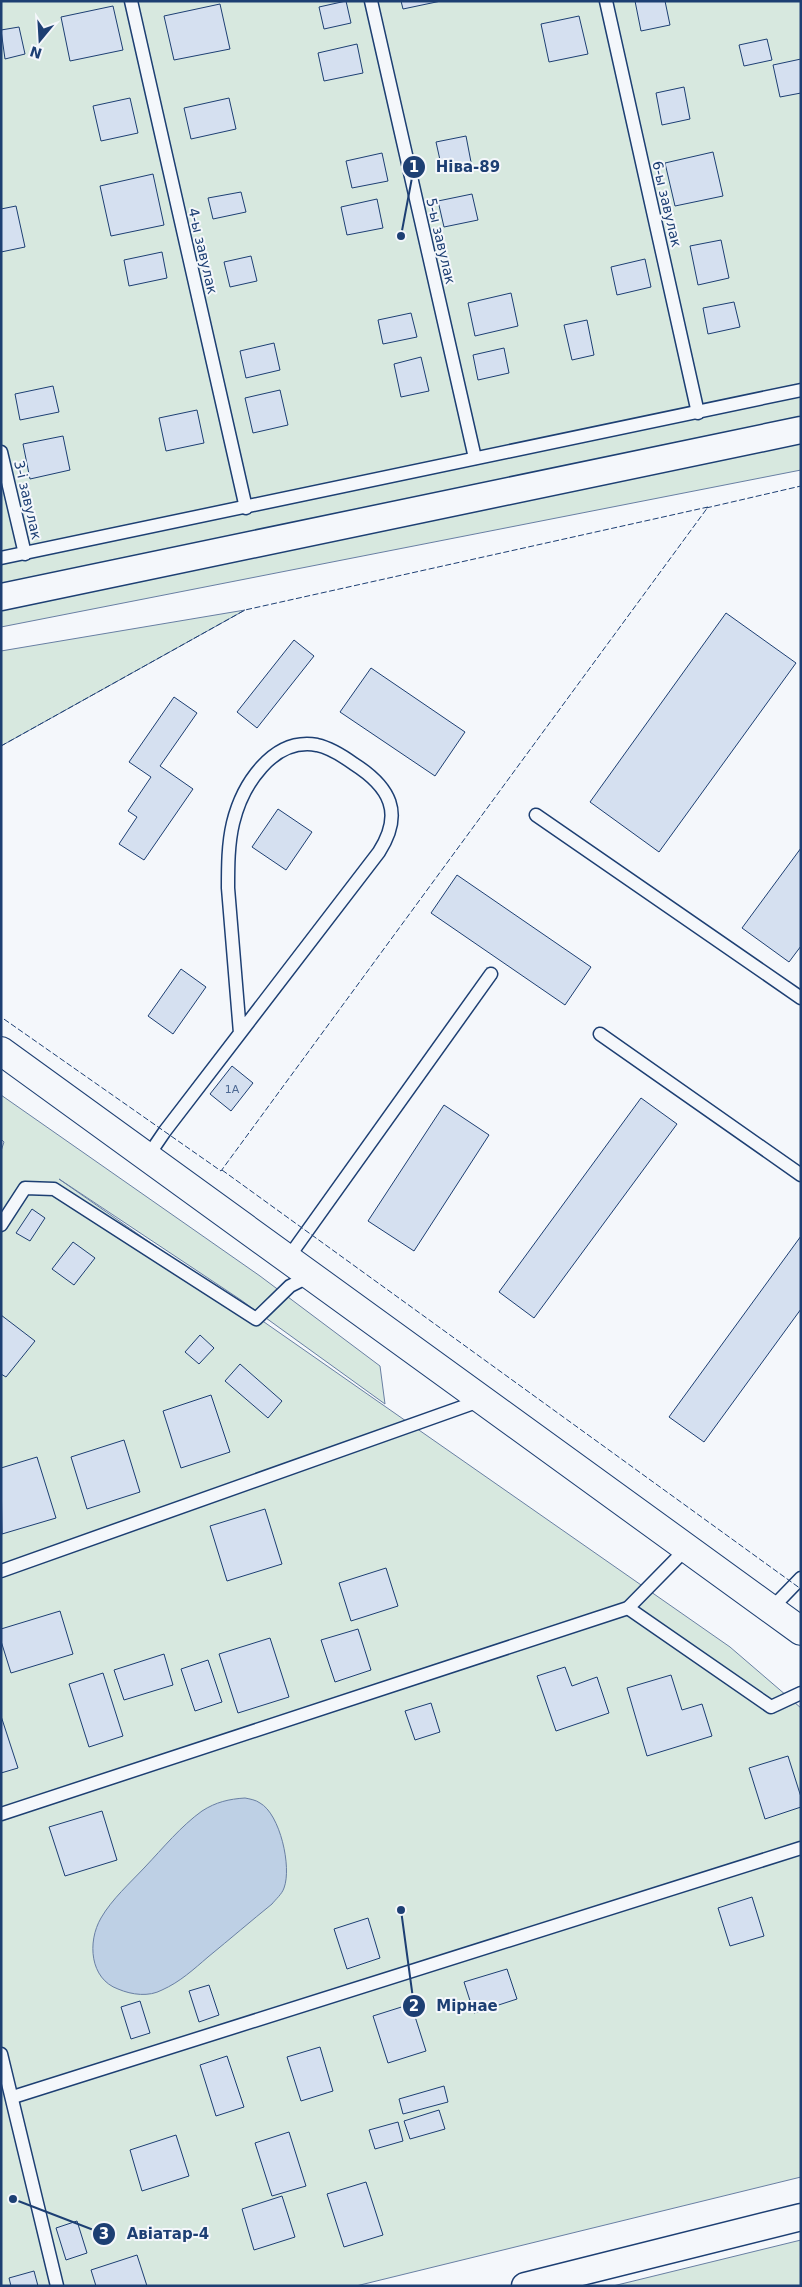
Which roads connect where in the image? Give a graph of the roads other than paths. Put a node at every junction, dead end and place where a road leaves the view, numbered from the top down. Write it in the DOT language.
graph roads {
  1 [pos="131,1"];
  2 [pos="371,1"];
  3 [pos="606,1"];
  4 [pos="801,390"];
  5 [pos="698,413"];
  6 [pos="801,430"];
  7 [pos="1,452"];
  8 [pos="475,458"];
  9 [pos="246,508"];
  10 [pos="25,554"];
  11 [pos="1,558"];
  12 [pos="1,597"];
  13 [pos="536,815"];
  14 [pos="491,974"];
  15 [pos="801,998"];
  16 [pos="240,1033"];
  17 [pos="600,1034"];
  18 [pos="1,1051"];
  19 [pos="148,1156"];
  20 [pos="801,1175"];
  21 [pos="1,1226"];
  22 [pos="288,1258"];
  23 [pos="312,1275"];
  24 [pos="483,1399"];
  25 [pos="687,1548"];
  26 [pos="1,1572"];
  27 [pos="801,1578"];
  28 [pos="628,1608"];
  29 [pos="771,1609"];
  30 [pos="801,1631"];
  31 [pos="801,1693"];
  32 [pos="1,1814"];
  33 [pos="801,1848"];
  34 [pos="1,2054"];
  35 [pos="12,2097"];
  36 [pos="801,2217"];
  37 [pos="57,2286"];
  38 [pos="525,2286"];
  1 -- 9 [label="lane, 4-ы завулак"];
  2 -- 8 [label="lane, 5-ы завулак"];
  3 -- 5 [label="lane, 6-ы завулак"];
  4 -- 5 [label="lane"];
  5 -- 8 [label="lane"];
  6 -- 12 [label="street"];
  7 -- 10 [label="lane, 3-і завулак"];
  8 -- 9 [label="lane"];
  9 -- 10 [label="lane"];
  10 -- 11 [label="lane"];
  13 -- 15 [label="lane"];
  14 -- 22 [label="lane"];
  16 -- 16 [label="lane"];
  16 -- 19 [label="lane"];
  17 -- 20 [label="lane"];
  18 -- 19 [label="street"];
  19 -- 22 [label="street"];
  21 -- 23 [label="lane"];
  22 -- 23 [label="street"];
  23 -- 24 [label="street"];
  24 -- 25 [label="street"];
  24 -- 26 [label="lane"];
  25 -- 28 [label="lane"];
  25 -- 29 [label="street"];
  27 -- 29 [label="lane"];
  28 -- 31 [label="lane"];
  28 -- 32 [label="lane"];
  29 -- 30 [label="street"];
  33 -- 35 [label="lane"];
  34 -- 35 [label="lane"];
  35 -- 37 [label="lane"];
  36 -- 38 [label="street"];
}
